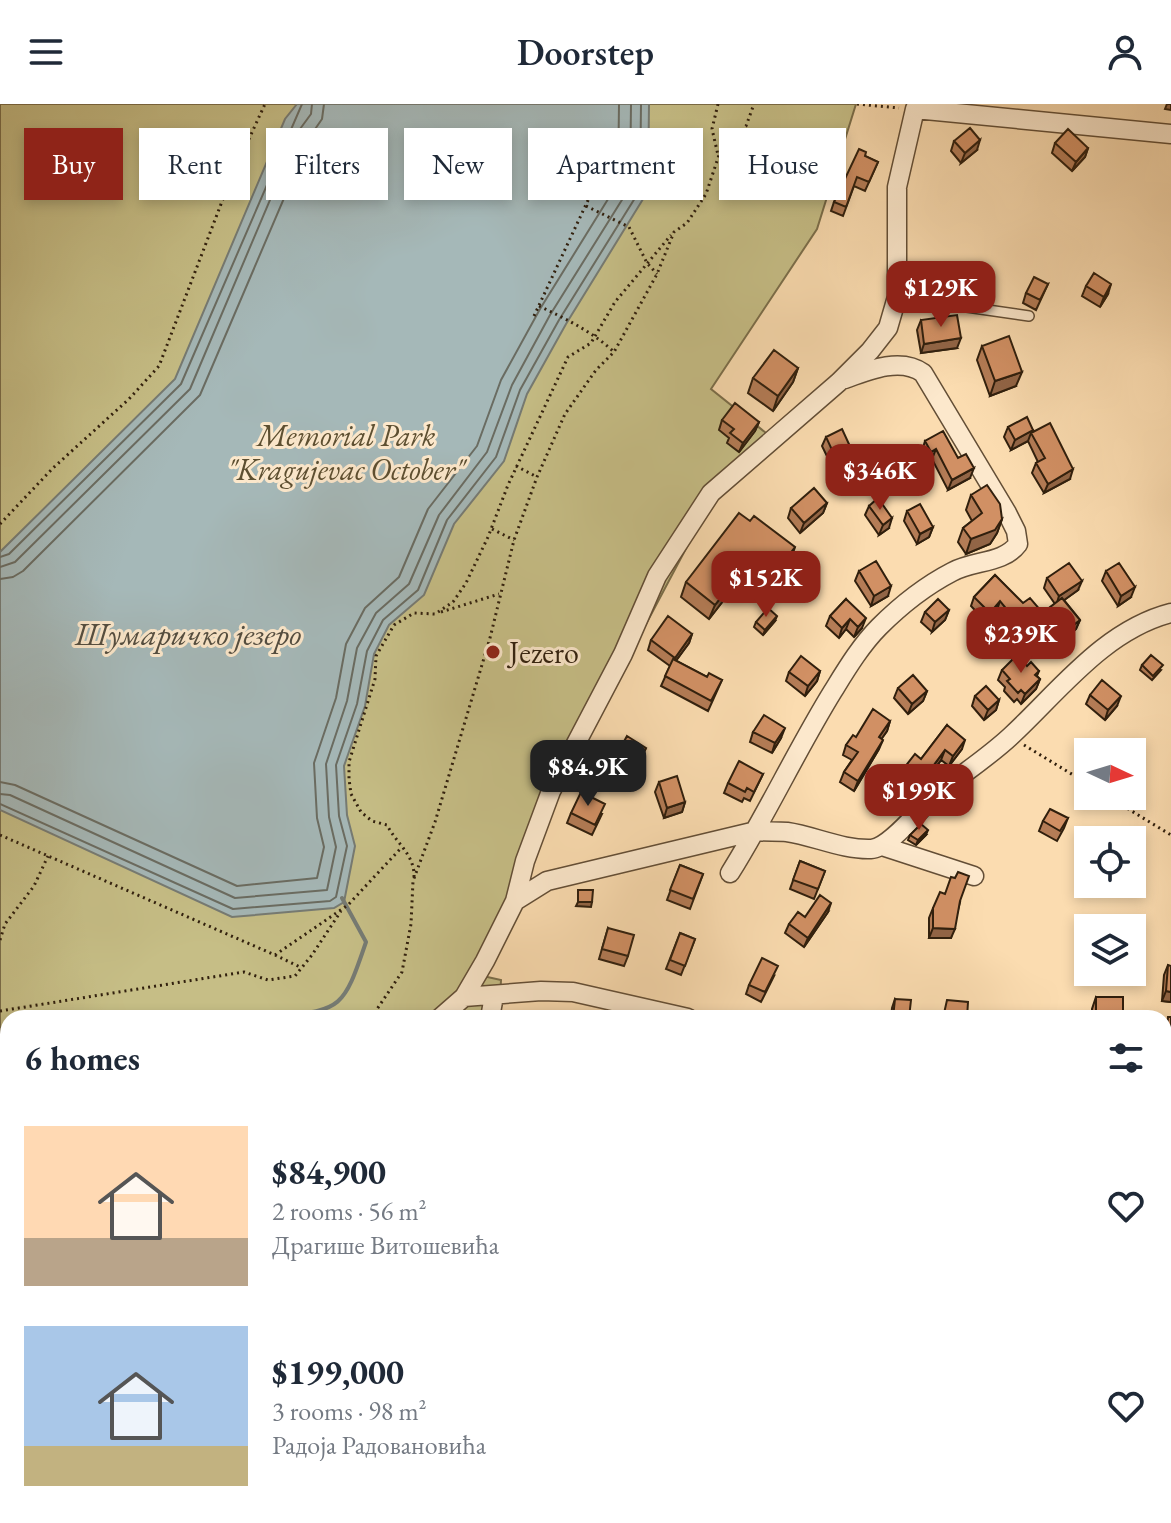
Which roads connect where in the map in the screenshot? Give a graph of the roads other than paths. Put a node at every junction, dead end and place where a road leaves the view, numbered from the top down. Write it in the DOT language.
graph roads {
  1 [pos="916,106"];
  2 [pos="1171,134"];
  3 [pos="897,297"];
  4 [pos="1029,316"];
  5 [pos="839,382"];
  6 [pos="1171,613"];
  7 [pos="756,831"];
  8 [pos="882,846"];
  9 [pos="730,873"];
  10 [pos="974,876"];
  11 [pos="515,901"];
  12 [pos="494,996"];
  13 [pos="464,997"];
  14 [pos="449,1010"];
  15 [pos="491,1010"];
  16 [pos="618,1010"];
  1 -- 2 [label="street"];
  1 -- 3 [label="street"];
  3 -- 4 [label="lane"];
  3 -- 5 [label="street"];
  5 -- 7 [label="street"];
  5 -- 11 [label="street"];
  6 -- 8 [label="street"];
  7 -- 8 [label="street"];
  7 -- 9 [label="street"];
  7 -- 11 [label="street"];
  8 -- 10 [label="street"];
  11 -- 13 [label="street"];
  12 -- 13 [label="street"];
  12 -- 15 [label="street"];
  12 -- 16 [label="street"];
  13 -- 14 [label="street"];
}
